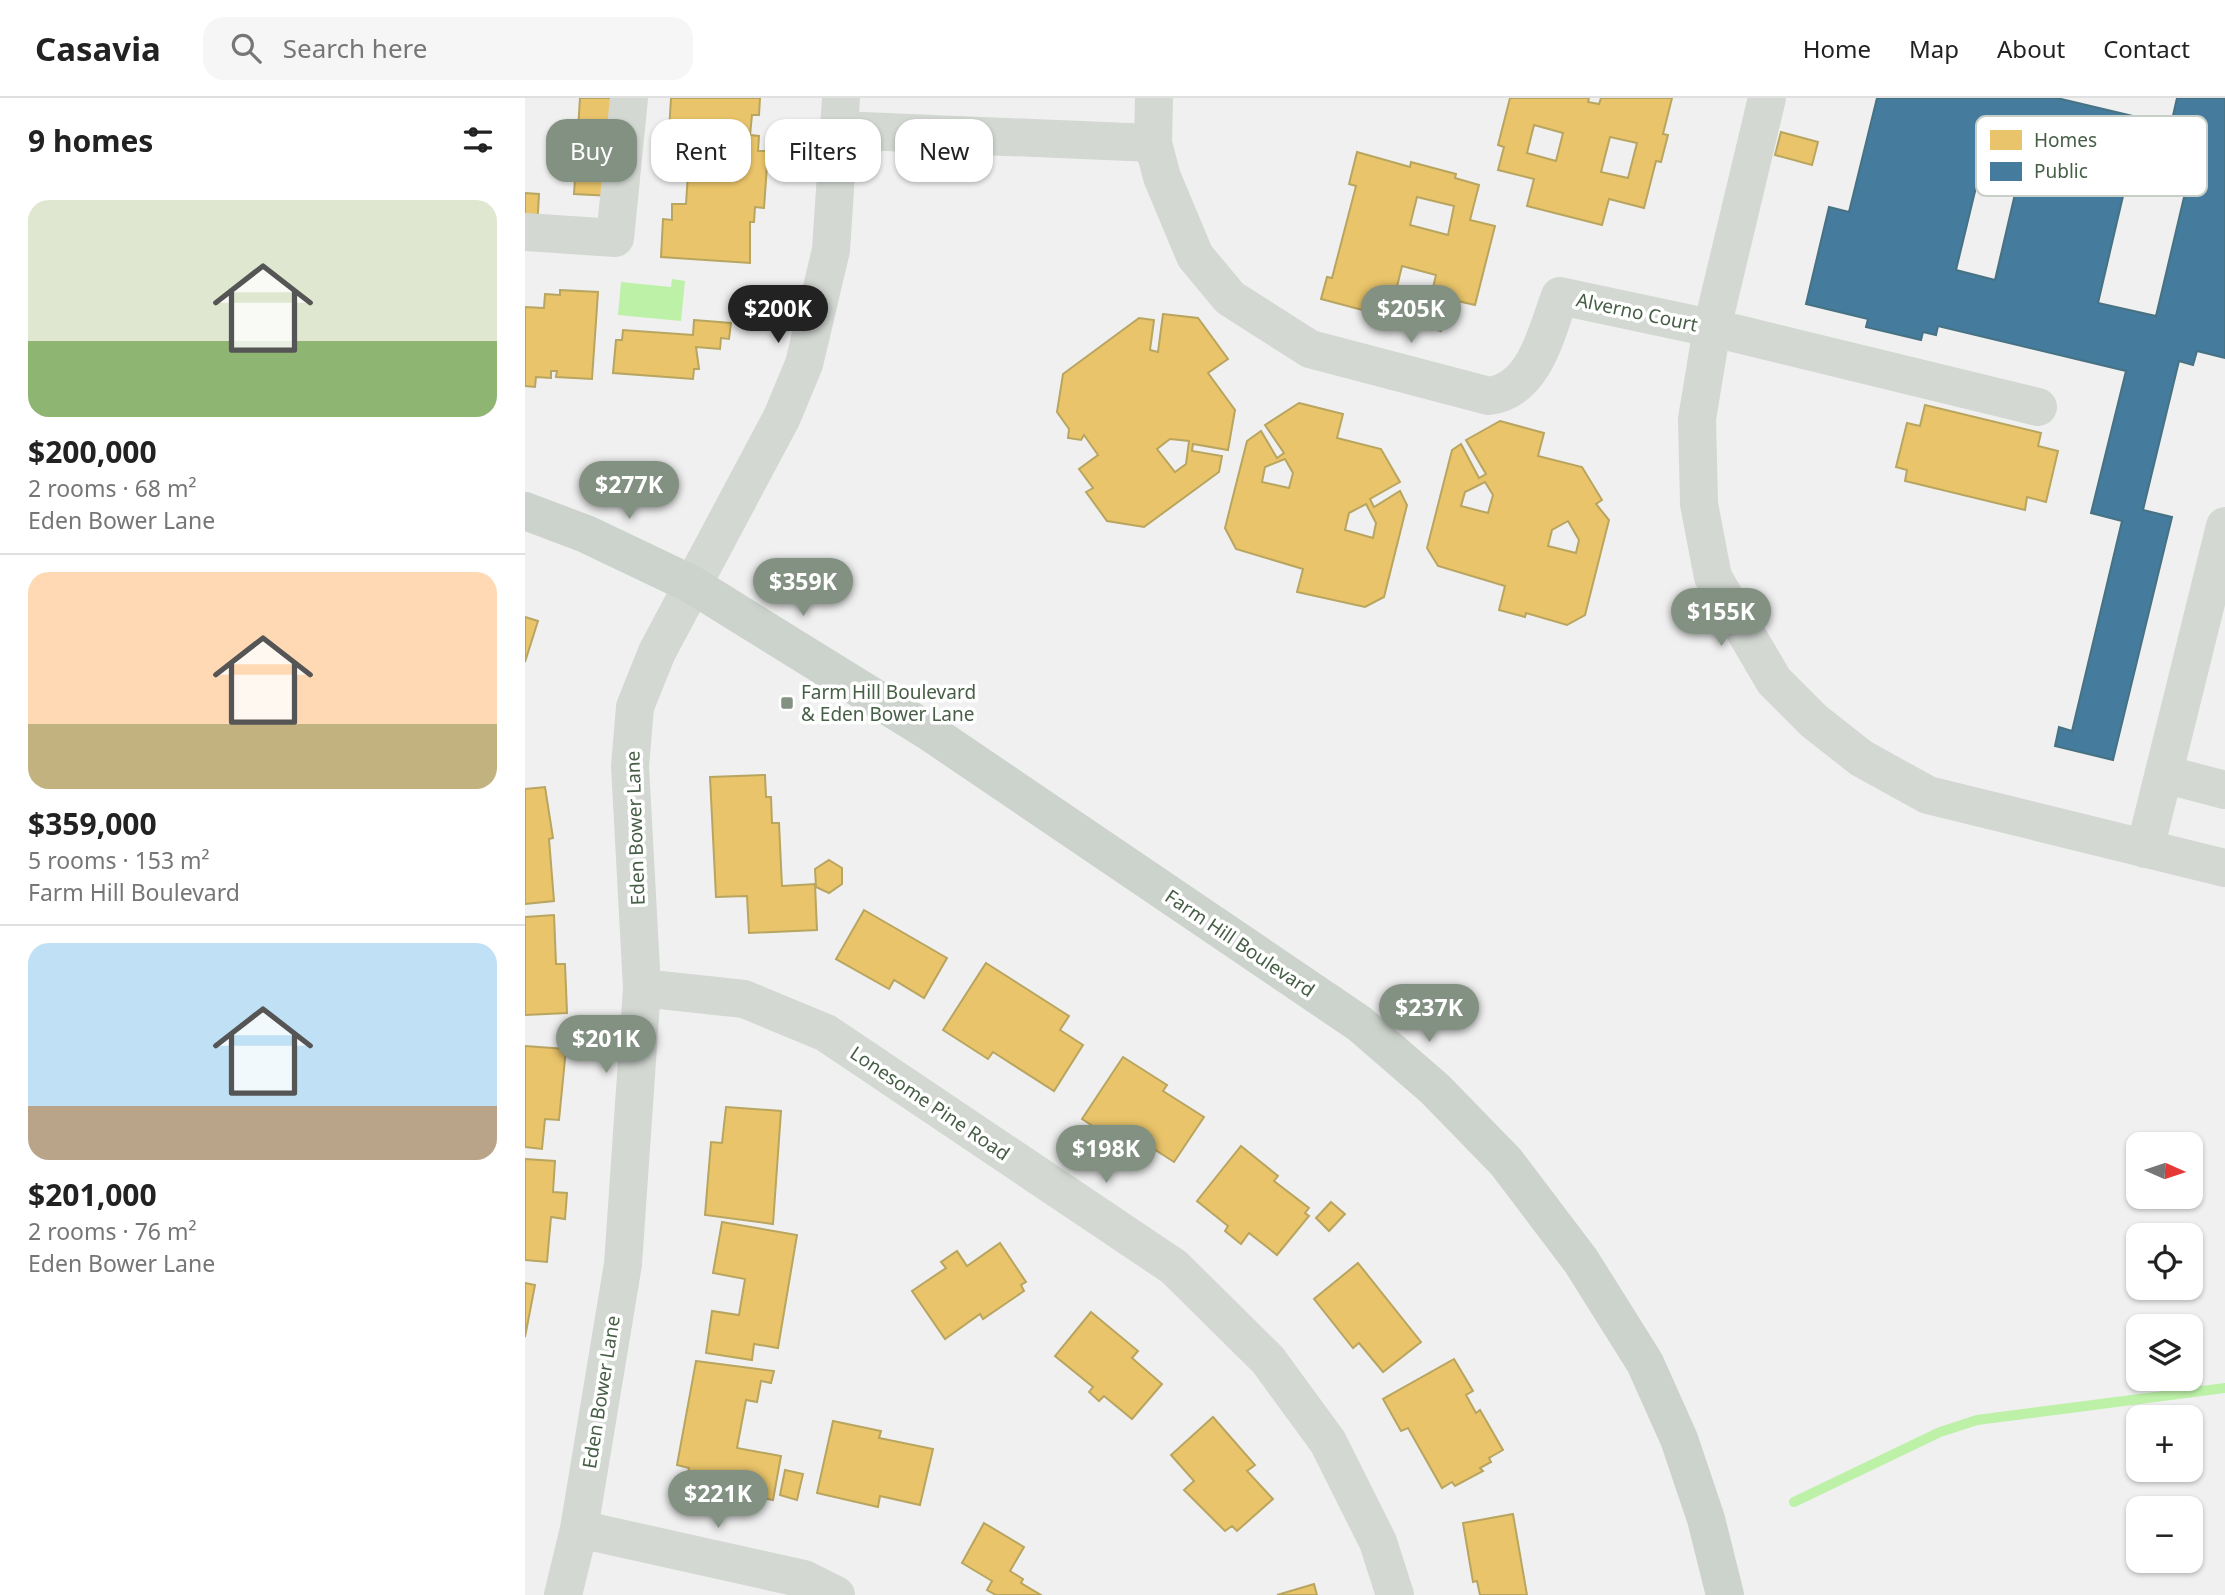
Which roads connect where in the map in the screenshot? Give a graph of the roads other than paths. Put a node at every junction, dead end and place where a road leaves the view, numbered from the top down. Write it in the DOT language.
graph roads {
  1 [pos="629,98"];
  2 [pos="1154,98"];
  3 [pos="1767,98"];
  4 [pos="840,114"];
  5 [pos="1153,143"];
  6 [pos="525,232"];
  7 [pos="1712,328"];
  8 [pos="2038,407"];
  9 [pos="525,511"];
  10 [pos="2225,526"];
  11 [pos="691,584"];
  12 [pos="2164,774"];
  13 [pos="2225,790"];
  14 [pos="2145,849"];
  15 [pos="2225,868"];
  16 [pos="642,989"];
  17 [pos="579,1529"];
  18 [pos="563,1595"];
  19 [pos="836,1595"];
  20 [pos="1395,1595"];
  21 [pos="1725,1595"];
  1 -- 6 [label="street"];
  2 -- 5 [label="street, Alverno Court"];
  3 -- 7 [label="street"];
  4 -- 5 [label="street"];
  4 -- 11 [label="street, Eden Bower Lane"];
  5 -- 7 [label="street, Alverno Court"];
  7 -- 8 [label="street"];
  7 -- 14 [label="street"];
  9 -- 11 [label="main road, Farm Hill Boulevard"];
  10 -- 12 [label="street"];
  11 -- 16 [label="street, Eden Bower Lane"];
  11 -- 21 [label="main road, Farm Hill Boulevard"];
  12 -- 13 [label="street"];
  12 -- 14 [label="street"];
  14 -- 15 [label="street"];
  16 -- 17 [label="street, Eden Bower Lane"];
  16 -- 20 [label="street, Lonesome Pine Road"];
  17 -- 18 [label="street, Eden Bower Lane"];
  17 -- 19 [label="street"];
}
